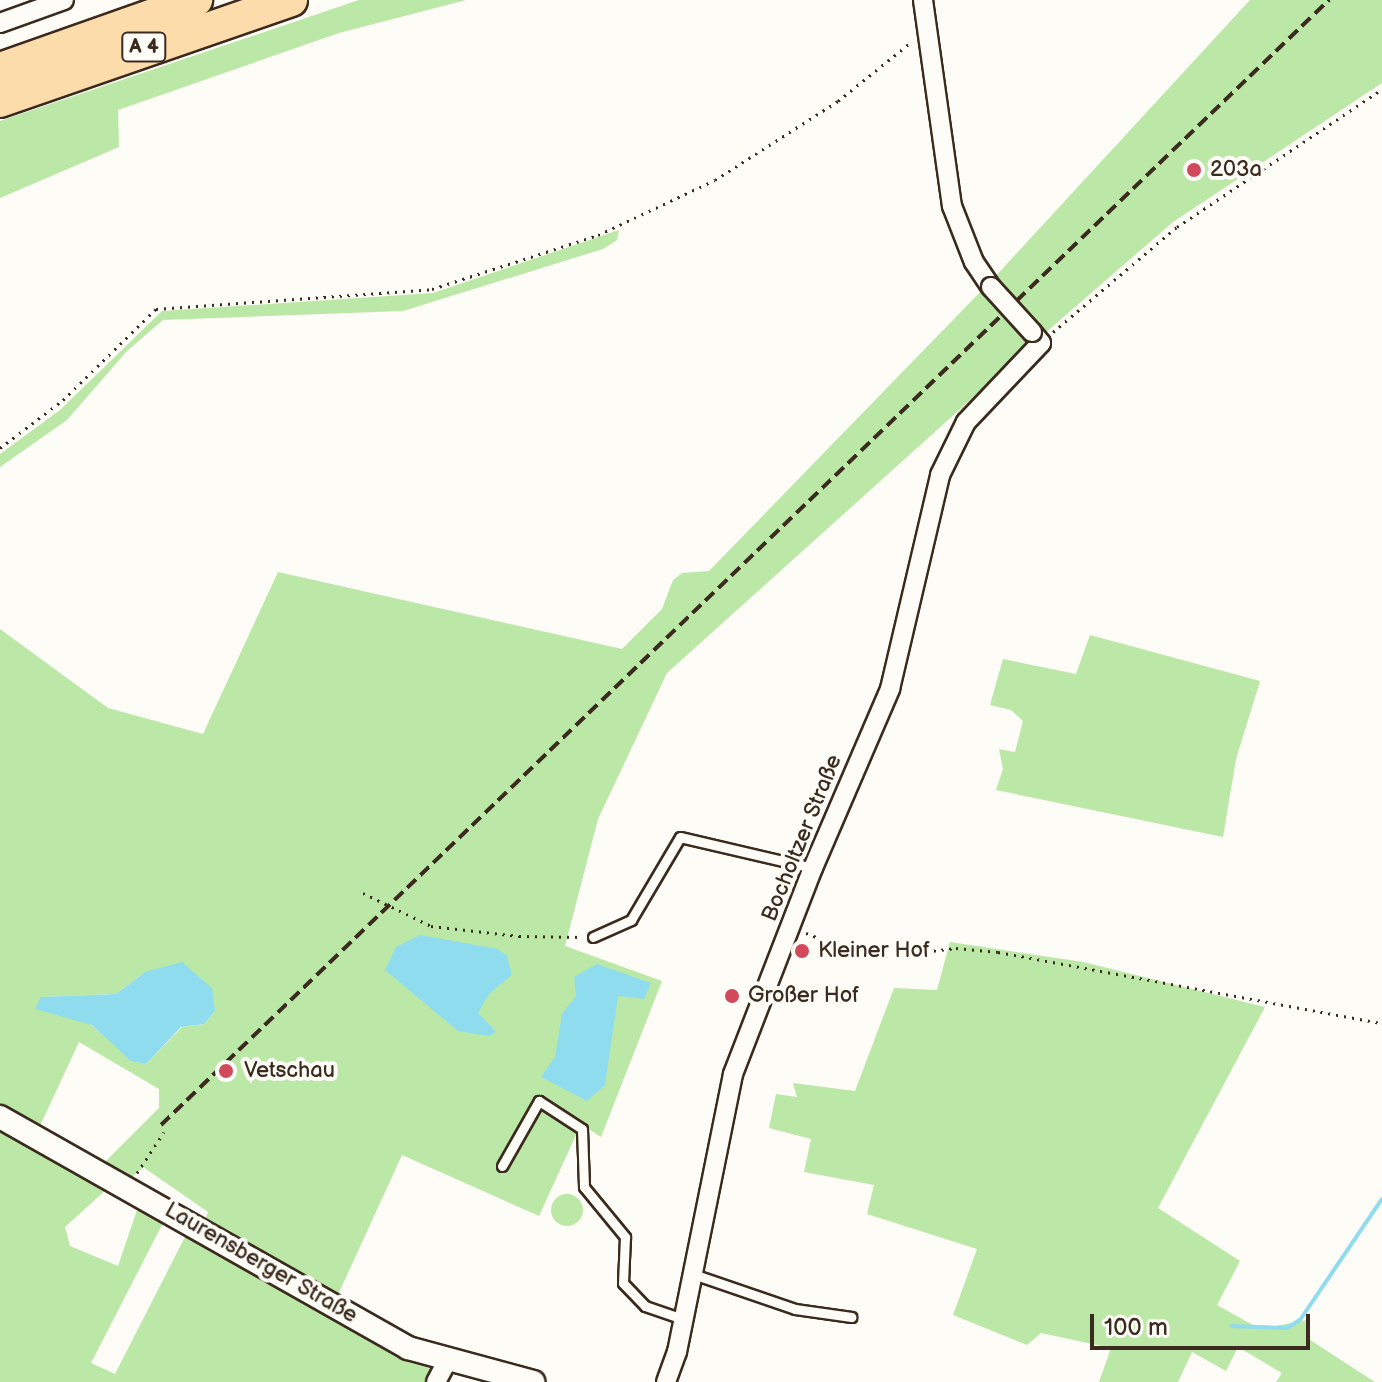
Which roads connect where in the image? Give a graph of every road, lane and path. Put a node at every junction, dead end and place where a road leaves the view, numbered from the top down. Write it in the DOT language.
graph roads {
  1 [pos="64,0"];
  2 [pos="196,0"];
  3 [pos="291,0"];
  4 [pos="923,0"];
  5 [pos="0,23"];
  6 [pos="927,29"];
  7 [pos="0,69"];
  8 [pos="1382,89"];
  9 [pos="0,101"];
  10 [pos="1037,337"];
  11 [pos="0,448"];
  12 [pos="813,868"];
  13 [pos="363,893"];
  14 [pos="792,928"];
  15 [pos="593,937"];
  16 [pos="1382,1023"];
  17 [pos="0,1117"];
  18 [pos="164,1132"];
  19 [pos="502,1166"];
  20 [pos="130,1187"];
  21 [pos="693,1274"];
  22 [pos="851,1317"];
  23 [pos="683,1319"];
  24 [pos="449,1358"];
  25 [pos="436,1382"];
  26 [pos="533,1382"];
  27 [pos="666,1382"];
  1 -- 5 [label="street"];
  2 -- 7 [label="highway, A 4"];
  3 -- 9 [label="highway, A 4"];
  4 -- 6 [label="street"];
  6 -- 10 [label="street, bridge"];
  6 -- 11 [label="path"];
  8 -- 10 [label="path"];
  10 -- 12 [label="street, Bocholtzer Straße"];
  12 -- 14 [label="street, Bocholtzer Straße"];
  12 -- 15 [label="lane"];
  13 -- 15 [label="path"];
  14 -- 16 [label="path"];
  14 -- 21 [label="street, Bocholtzer Straße"];
  17 -- 20 [label="street, Laurensberger Straße"];
  18 -- 20 [label="path"];
  19 -- 23 [label="lane"];
  20 -- 24 [label="street, Laurensberger Straße"];
  21 -- 22 [label="lane"];
  21 -- 23 [label="street, Bocholtzer Straße"];
  23 -- 27 [label="street, Bocholtzer Straße"];
  24 -- 25 [label="street"];
  24 -- 26 [label="street, Laurensberger Straße"];
}
